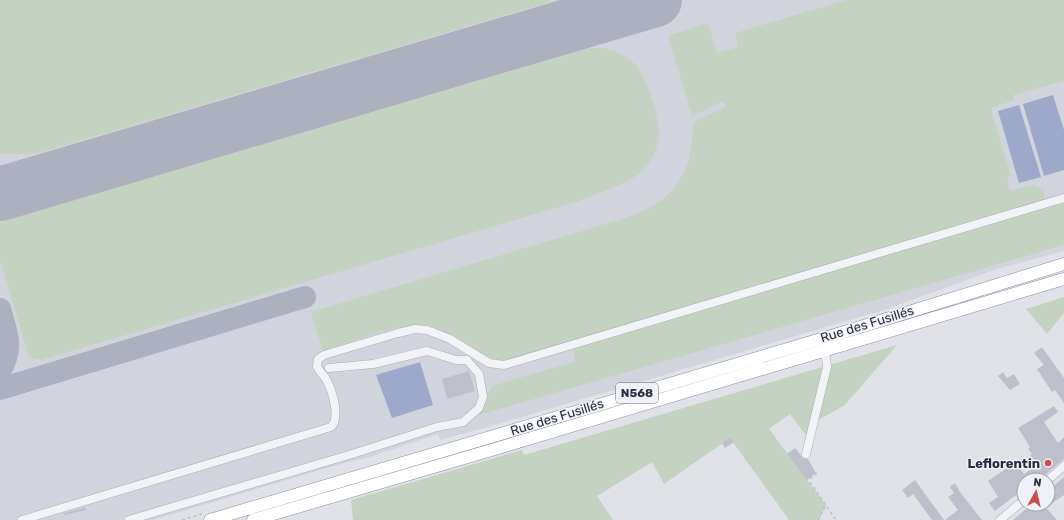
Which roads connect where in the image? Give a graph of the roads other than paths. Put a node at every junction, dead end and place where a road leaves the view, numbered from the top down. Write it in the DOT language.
graph roads {
  1 [pos="1064,198"];
  2 [pos="1064,264"];
  3 [pos="1064,279"];
  4 [pos="825,350"];
  5 [pos="470,357"];
  6 [pos="328,368"];
  7 [pos="806,454"];
  8 [pos="1016,507"];
  9 [pos="22,520"];
  10 [pos="129,520"];
  11 [pos="210,520"];
  12 [pos="253,520"];
  13 [pos="1000,520"];
  1 -- 5 [label="street"];
  2 -- 11 [label="highway, Rue des Fusillés / N568"];
  3 -- 4 [label="highway, Rue des Fusillés / N568"];
  4 -- 7 [label="street"];
  4 -- 12 [label="highway, Rue des Fusillés / N568"];
  5 -- 6 [label="street"];
  5 -- 9 [label="street"];
  5 -- 10 [label="street"];
  8 -- 13 [label="street"];
}
